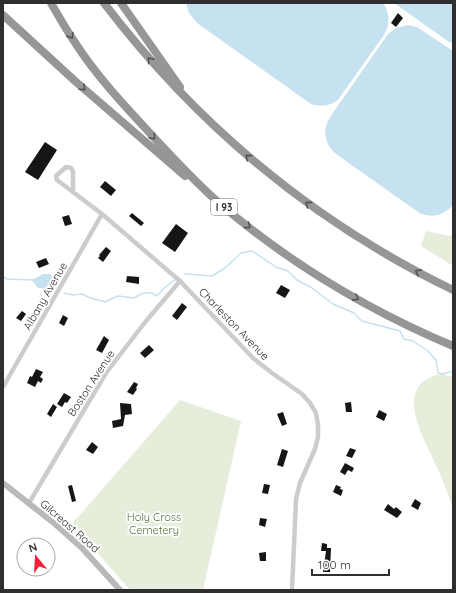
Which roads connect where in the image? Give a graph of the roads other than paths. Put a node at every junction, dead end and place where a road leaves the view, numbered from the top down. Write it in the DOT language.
graph roads {
  1 [pos="51,3"];
  2 [pos="104,3"];
  3 [pos="121,3"];
  4 [pos="3,15"];
  5 [pos="195,108"];
  6 [pos="73,192"];
  7 [pos="218,202"];
  8 [pos="102,214"];
  9 [pos="180,281"];
  10 [pos="453,290"];
  11 [pos="453,346"];
  12 [pos="3,387"];
  13 [pos="3,482"];
  14 [pos="29,503"];
  15 [pos="120,590"];
  16 [pos="292,590"];
  1 -- 7 [label="highway, I 93, one-way"];
  5 -- 2 [label="highway, one-way"];
  3 -- 5 [label="highway"];
  4 -- 7 [label="highway, one-way"];
  10 -- 5 [label="highway, one-way"];
  6 -- 6 [label="street, Charleston Avenue"];
  6 -- 8 [label="street, Charleston Avenue"];
  7 -- 11 [label="highway, I 93, one-way"];
  8 -- 9 [label="street, Charleston Avenue"];
  8 -- 12 [label="street, Albany Avenue"];
  9 -- 14 [label="street, Boston Avenue"];
  9 -- 16 [label="street, Charleston Avenue"];
  13 -- 14 [label="street, Gilcreast Road"];
  14 -- 15 [label="street, Gilcreast Road"];
}
